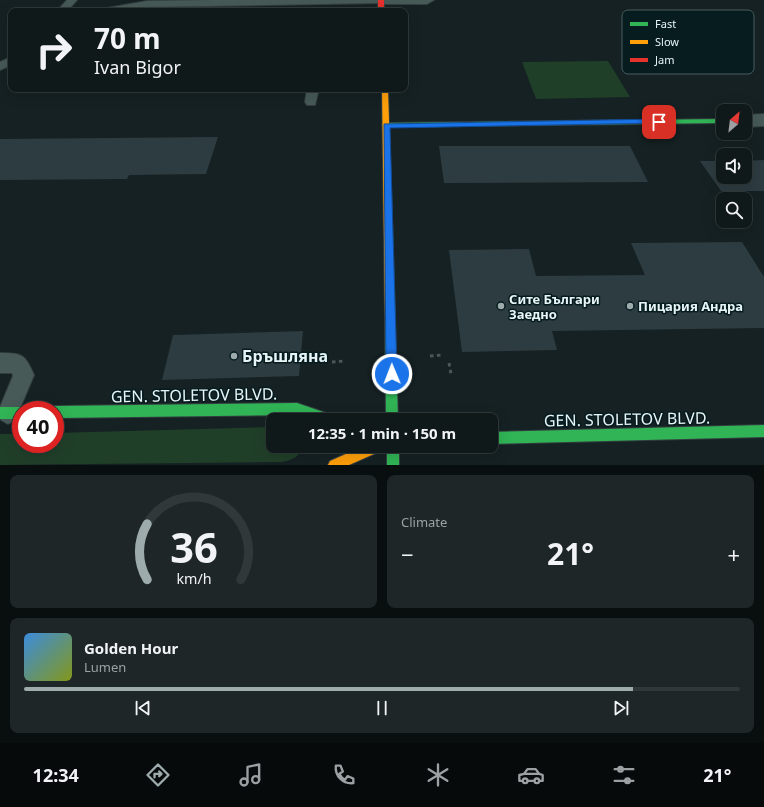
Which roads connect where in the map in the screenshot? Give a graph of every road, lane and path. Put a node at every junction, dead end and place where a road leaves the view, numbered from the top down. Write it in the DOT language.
graph roads {
  1 [pos="72,0"];
  2 [pos="381,0"];
  3 [pos="426,0"];
  4 [pos="196,1"];
  5 [pos="314,1"];
  6 [pos="171,7"];
  7 [pos="65,8"];
  8 [pos="124,8"];
  9 [pos="313,92"];
  10 [pos="385,92"];
  11 [pos="311,102"];
  12 [pos="764,120"];
  13 [pos="716,121"];
  14 [pos="752,121"];
  15 [pos="386,126"];
  16 [pos="442,355"];
  17 [pos="430,356"];
  18 [pos="344,361"];
  19 [pos="332,362"];
  20 [pos="0,363"];
  21 [pos="449,363"];
  22 [pos="451,374"];
  23 [pos="64,412"];
  24 [pos="10,413"];
  25 [pos="309,413"];
  26 [pos="392,413"];
  27 [pos="764,431"];
  28 [pos="498,438"];
  29 [pos="362,453"];
  30 [pos="393,453"];
  31 [pos="334,465"];
  32 [pos="393,465"];
  1 -- 7 [label="lane"];
  2 -- 3 [label="street"];
  2 -- 5 [label="lane"];
  4 -- 5 [label="lane"];
  4 -- 6 [label="lane"];
  6 -- 8 [label="lane"];
  9 -- 11 [label="lane"];
  10 -- 15 [label="street"];
  12 -- 14 [label="street"];
  13 -- 15 [label="street"];
  15 -- 26 [label="street"];
  16 -- 17 [label="path"];
  18 -- 19 [label="path"];
  20 -- 24 [label="lane"];
  21 -- 22 [label="path"];
  23 -- 25 [label="street, GEN. STOLETOV BLVD."];
  27 -- 28 [label="street, GEN. STOLETOV BLVD."];
  29 -- 31 [label="street"];
  30 -- 32 [label="street"];
}
